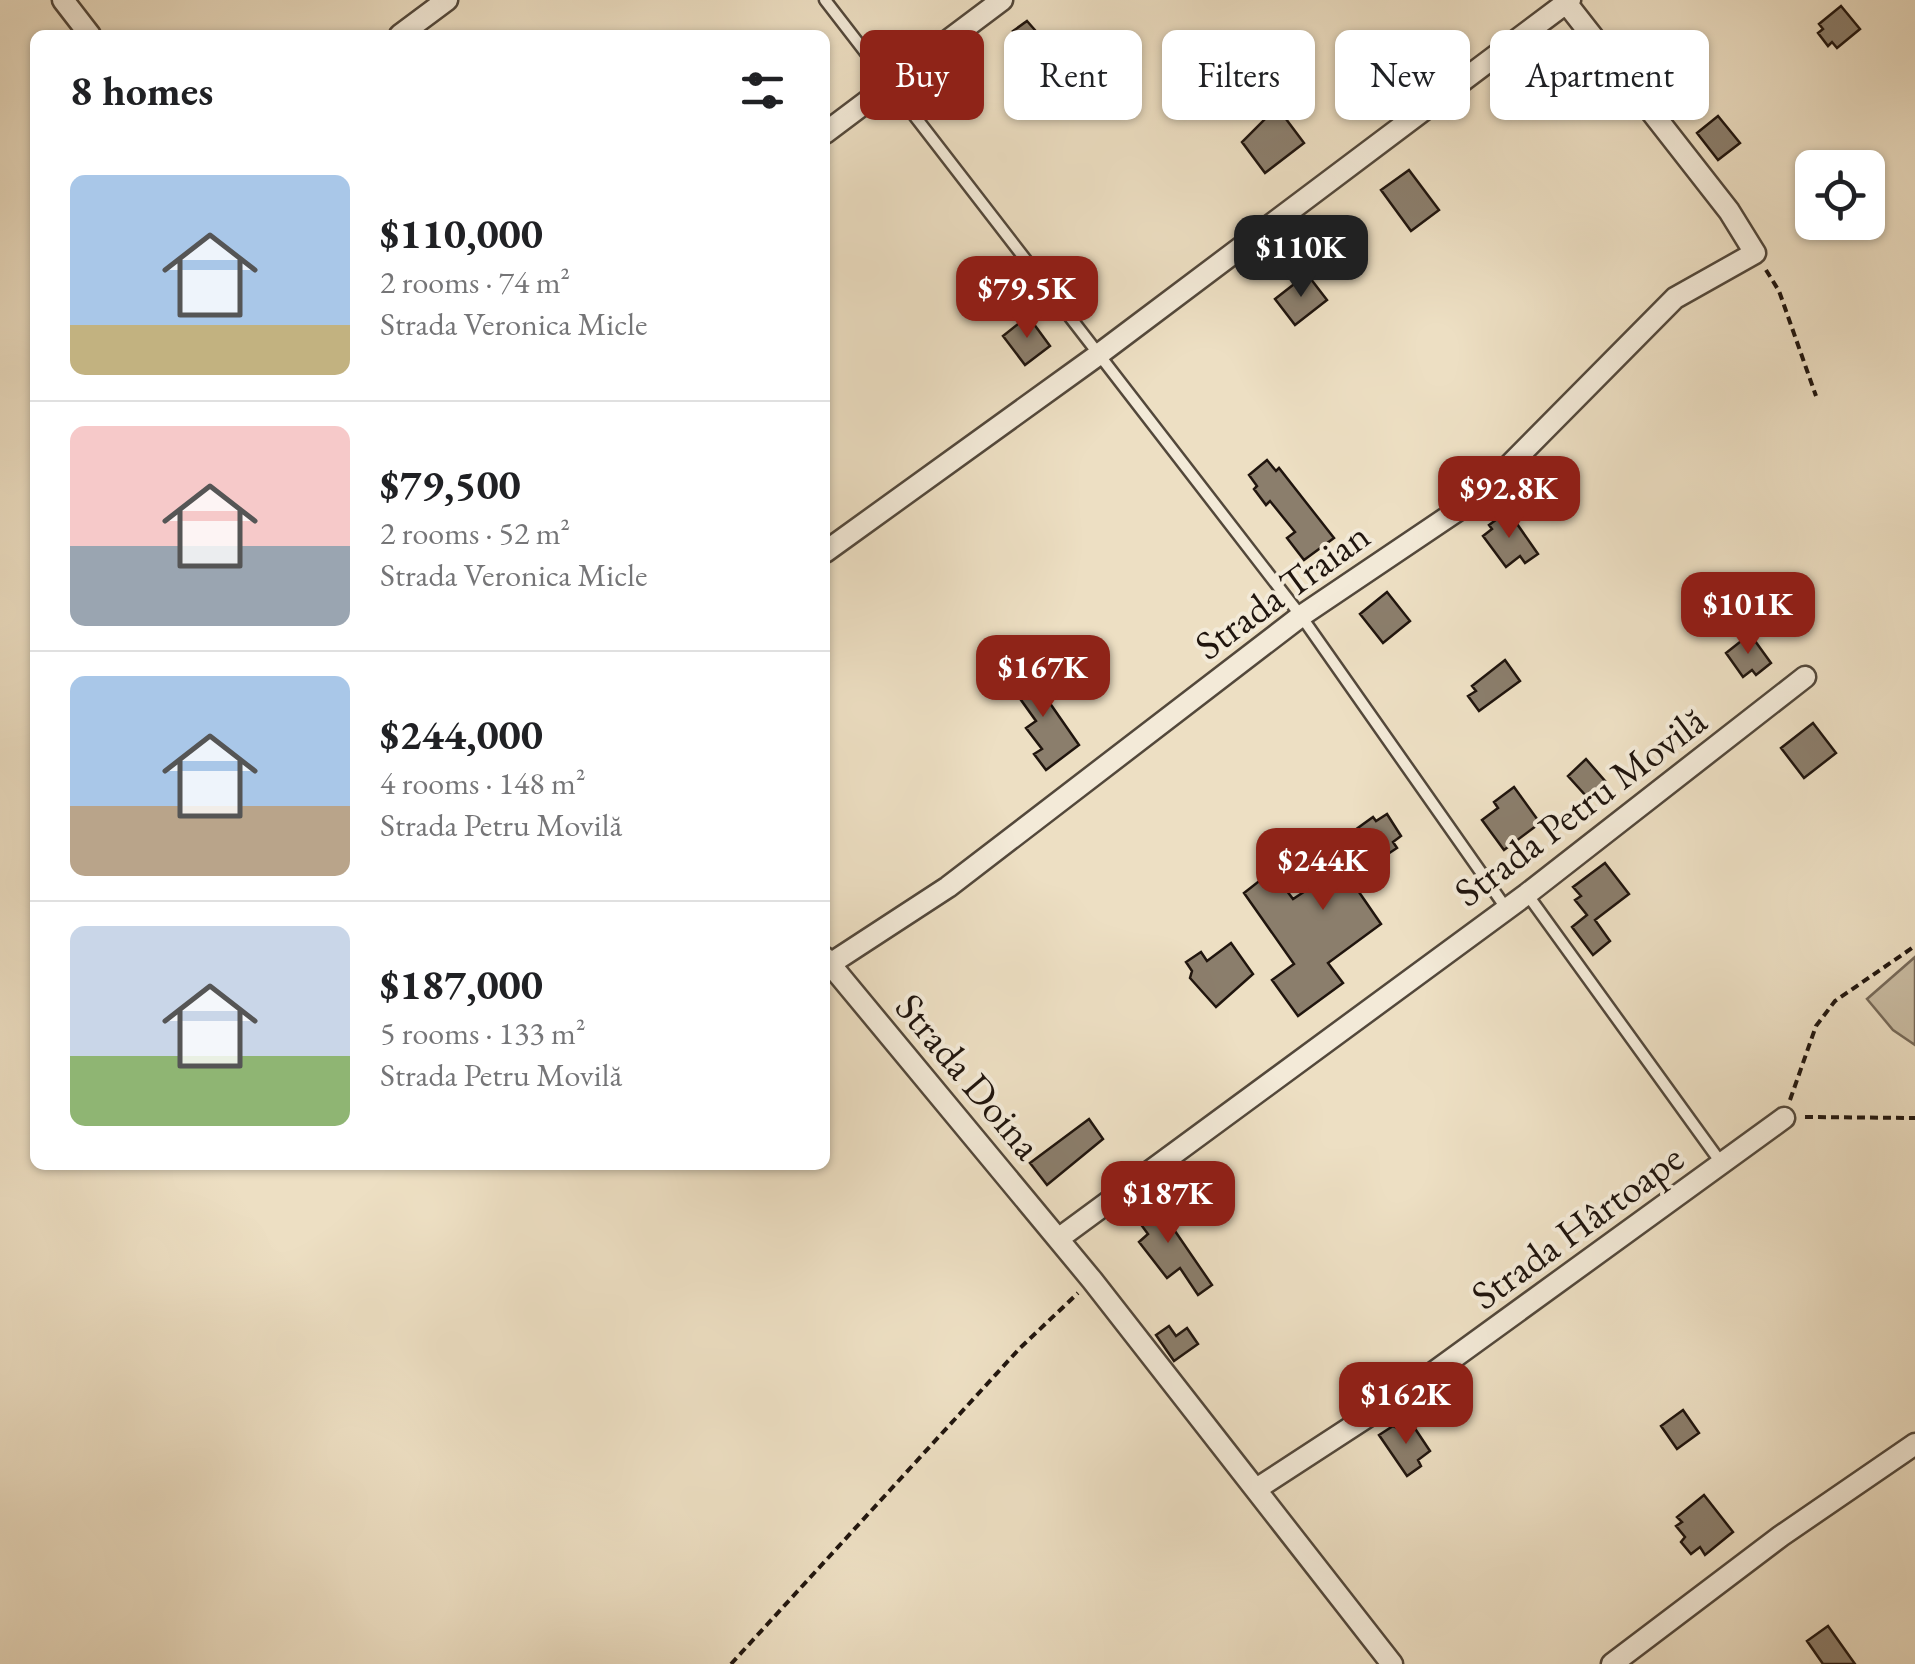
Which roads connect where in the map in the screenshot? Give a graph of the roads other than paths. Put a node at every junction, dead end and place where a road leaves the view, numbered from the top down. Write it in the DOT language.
graph roads {
  1 [pos="63,0"];
  2 [pos="447,0"];
  3 [pos="825,0"];
  4 [pos="1002,0"];
  5 [pos="1566,1"];
  6 [pos="86,30"];
  7 [pos="407,30"];
  8 [pos="962,30"];
  9 [pos="860,45"];
  10 [pos="860,107"];
  11 [pos="918,120"];
  12 [pos="830,129"];
  13 [pos="1098,355"];
  14 [pos="830,548"];
  15 [pos="1301,616"];
  16 [pos="1806,677"];
  17 [pos="1527,894"];
  18 [pos="1506,908"];
  19 [pos="830,960"];
  20 [pos="830,963"];
  21 [pos="1784,1118"];
  22 [pos="1723,1165"];
  23 [pos="1058,1240"];
  24 [pos="1915,1444"];
  25 [pos="1258,1488"];
  26 [pos="1392,1664"];
  27 [pos="1612,1664"];
  1 -- 6 [label="street"];
  2 -- 7 [label="street"];
  3 -- 9 [label="lane"];
  4 -- 8 [label="street"];
  5 -- 13 [label="street"];
  5 -- 15 [label="street, Strada Traian"];
  10 -- 12 [label="street"];
  11 -- 13 [label="lane"];
  13 -- 14 [label="street"];
  13 -- 15 [label="lane"];
  15 -- 18 [label="lane"];
  15 -- 19 [label="street, Strada Traian"];
  16 -- 17 [label="street, Strada Petru Movilă"];
  17 -- 18 [label="street, Strada Petru Movilă"];
  17 -- 22 [label="lane"];
  18 -- 23 [label="street, Strada Petru Movilă"];
  20 -- 23 [label="street, Strada Doina"];
  21 -- 22 [label="street, Strada Hârtoape"];
  22 -- 25 [label="street, Strada Hârtoape"];
  23 -- 25 [label="street, Strada Doina"];
  24 -- 27 [label="street"];
  25 -- 26 [label="street, Strada Doina"];
}
